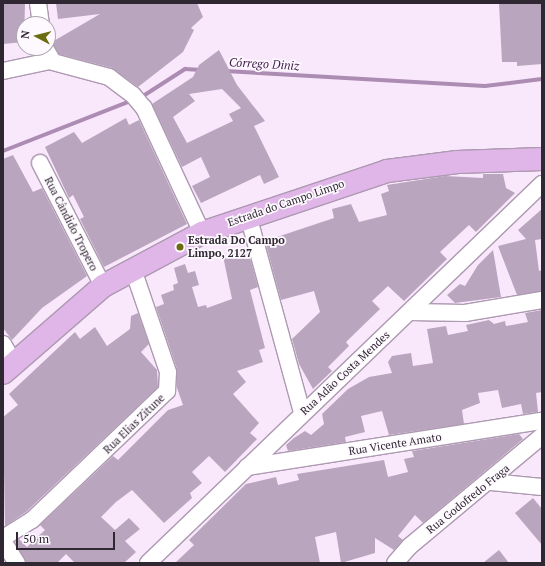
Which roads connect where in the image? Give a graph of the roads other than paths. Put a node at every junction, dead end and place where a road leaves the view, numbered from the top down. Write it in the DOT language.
graph roads {
  1 [pos="38,3"];
  2 [pos="40,16"];
  3 [pos="44,56"];
  4 [pos="50,56"];
  5 [pos="3,71"];
  6 [pos="542,158"];
  7 [pos="40,163"];
  8 [pos="542,184"];
  9 [pos="248,215"];
  10 [pos="202,233"];
  11 [pos="133,269"];
  12 [pos="103,286"];
  13 [pos="542,300"];
  14 [pos="411,312"];
  15 [pos="3,344"];
  16 [pos="8,368"];
  17 [pos="302,412"];
  18 [pos="542,421"];
  19 [pos="542,436"];
  20 [pos="247,467"];
  21 [pos="491,482"];
  22 [pos="542,487"];
  23 [pos="3,540"];
  24 [pos="17,563"];
  25 [pos="148,563"];
  26 [pos="394,563"];
  1 -- 2 [label="street"];
  3 -- 5 [label="street"];
  4 -- 10 [label="street"];
  6 -- 9 [label="main road, Estrada do Campo Limpo"];
  7 -- 12 [label="street, Rua Cândido Tropero"];
  8 -- 14 [label="street, Rua Adão Costa Mendes"];
  9 -- 10 [label="main road, Estrada do Campo Limpo"];
  9 -- 17 [label="street"];
  10 -- 11 [label="main road, Estrada do Campo Limpo"];
  11 -- 12 [label="main road, Estrada do Campo Limpo"];
  11 -- 23 [label="street, Rua Elias Zitune"];
  12 -- 16 [label="main road, Estrada do Campo Limpo"];
  13 -- 14 [label="street"];
  14 -- 17 [label="street, Rua Adão Costa Mendes"];
  15 -- 16 [label="street"];
  17 -- 20 [label="street, Rua Adão Costa Mendes"];
  18 -- 20 [label="street, Rua Vicente Amato"];
  19 -- 21 [label="street, Rua Godofredo Fraga"];
  20 -- 25 [label="street, Rua Adão Costa Mendes"];
  21 -- 22 [label="street"];
  21 -- 26 [label="street, Rua Godofredo Fraga"];
  23 -- 24 [label="street"];
}
